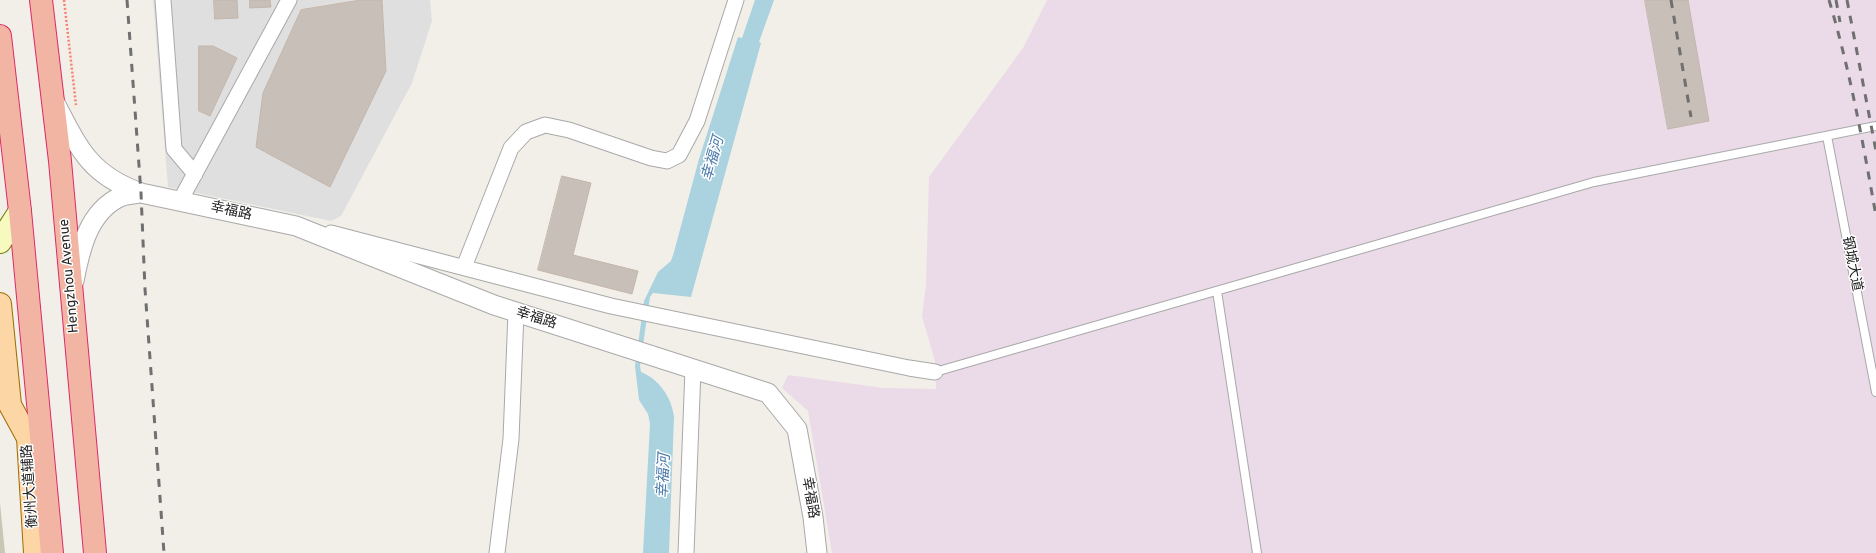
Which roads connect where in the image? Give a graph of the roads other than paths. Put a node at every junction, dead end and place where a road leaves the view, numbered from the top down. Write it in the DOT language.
graph roads {
  1 [pos="41,0"];
  2 [pos="163,0"];
  3 [pos="289,0"];
  4 [pos="736,0"];
  5 [pos="0,36"];
  6 [pos="53,99"];
  7 [pos="1876,126"];
  8 [pos="1827,136"];
  9 [pos="195,174"];
  10 [pos="141,193"];
  11 [pos="0,196"];
  12 [pos="180,201"];
  13 [pos="20,211"];
  14 [pos="296,226"];
  15 [pos="0,242"];
  16 [pos="464,267"];
  17 [pos="1217,291"];
  18 [pos="72,295"];
  19 [pos="0,304"];
  20 [pos="516,312"];
  21 [pos="693,369"];
  22 [pos="935,372"];
  23 [pos="1876,392"];
  24 [pos="5,398"];
  25 [pos="35,445"];
  26 [pos="35,553"];
  27 [pos="52,553"];
  28 [pos="94,553"];
  29 [pos="497,553"];
  30 [pos="686,553"];
  31 [pos="817,553"];
  32 [pos="1257,553"];
  1 -- 6 [label="highway, Hengzhou Avenue"];
  2 -- 9 [label="street"];
  3 -- 9 [label="street"];
  4 -- 16 [label="street"];
  5 -- 13 [label="highway"];
  6 -- 10 [label="street"];
  6 -- 18 [label="highway, Hengzhou Avenue"];
  7 -- 8 [label="lane"];
  8 -- 17 [label="lane"];
  8 -- 23 [label="lane, 钢城大道"];
  9 -- 12 [label="street"];
  10 -- 12 [label="street, 幸福路"];
  10 -- 18 [label="street"];
  11 -- 13 [label="highway"];
  12 -- 14 [label="street, 幸福路"];
  13 -- 15 [label="main road"];
  13 -- 25 [label="highway"];
  14 -- 16 [label="street"];
  14 -- 20 [label="street, 幸福路"];
  16 -- 22 [label="street"];
  17 -- 22 [label="lane"];
  17 -- 32 [label="lane"];
  18 -- 28 [label="highway, Hengzhou Avenue"];
  19 -- 24 [label="main road, 衡州大道辅路"];
  20 -- 21 [label="street, 幸福路"];
  20 -- 29 [label="street"];
  21 -- 30 [label="street"];
  21 -- 31 [label="street, 幸福路"];
  24 -- 25 [label="main road, 衡州大道辅路"];
  25 -- 26 [label="main road, 衡州大道辅路"];
  25 -- 27 [label="highway"];
}
